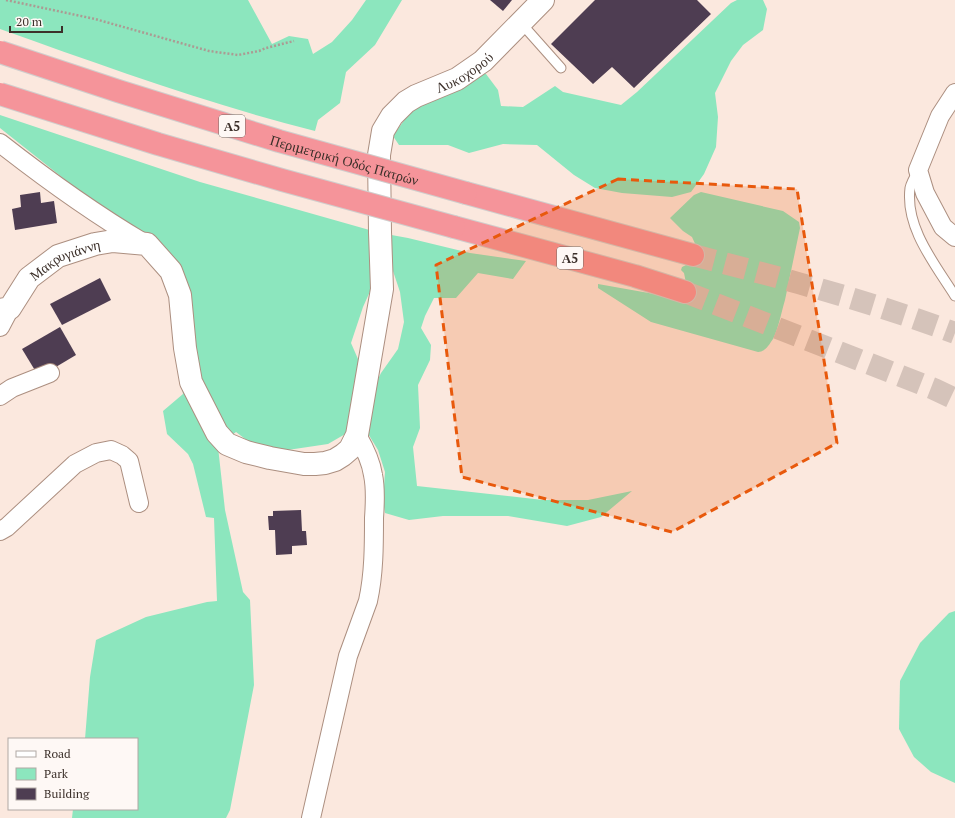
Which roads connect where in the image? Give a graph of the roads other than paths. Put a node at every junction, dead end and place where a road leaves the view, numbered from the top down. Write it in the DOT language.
graph roads {
  1 [pos="543,0"];
  2 [pos="521,23"];
  3 [pos="0,52"];
  4 [pos="561,68"];
  5 [pos="955,93"];
  6 [pos="0,94"];
  7 [pos="0,143"];
  8 [pos="918,170"];
  9 [pos="955,237"];
  10 [pos="147,244"];
  11 [pos="693,255"];
  12 [pos="685,292"];
  13 [pos="955,296"];
  14 [pos="5,309"];
  15 [pos="0,327"];
  16 [pos="50,373"];
  17 [pos="0,396"];
  18 [pos="357,435"];
  19 [pos="139,503"];
  20 [pos="0,531"];
  21 [pos="311,818"];
  1 -- 2 [label="street, Λυκοχορού"];
  2 -- 4 [label="lane"];
  2 -- 18 [label="street, Λυκοχορού"];
  3 -- 11 [label="highway, Περιμετρική Οδός Πατρών / Α5, bridge"];
  5 -- 8 [label="street"];
  6 -- 12 [label="highway, Α5, bridge"];
  7 -- 10 [label="street"];
  8 -- 9 [label="street"];
  8 -- 13 [label="lane"];
  10 -- 14 [label="street, Μακρυγιάννη"];
  10 -- 18 [label="street"];
  14 -- 15 [label="street"];
  16 -- 17 [label="street"];
  18 -- 21 [label="street"];
  19 -- 20 [label="street"];
}
